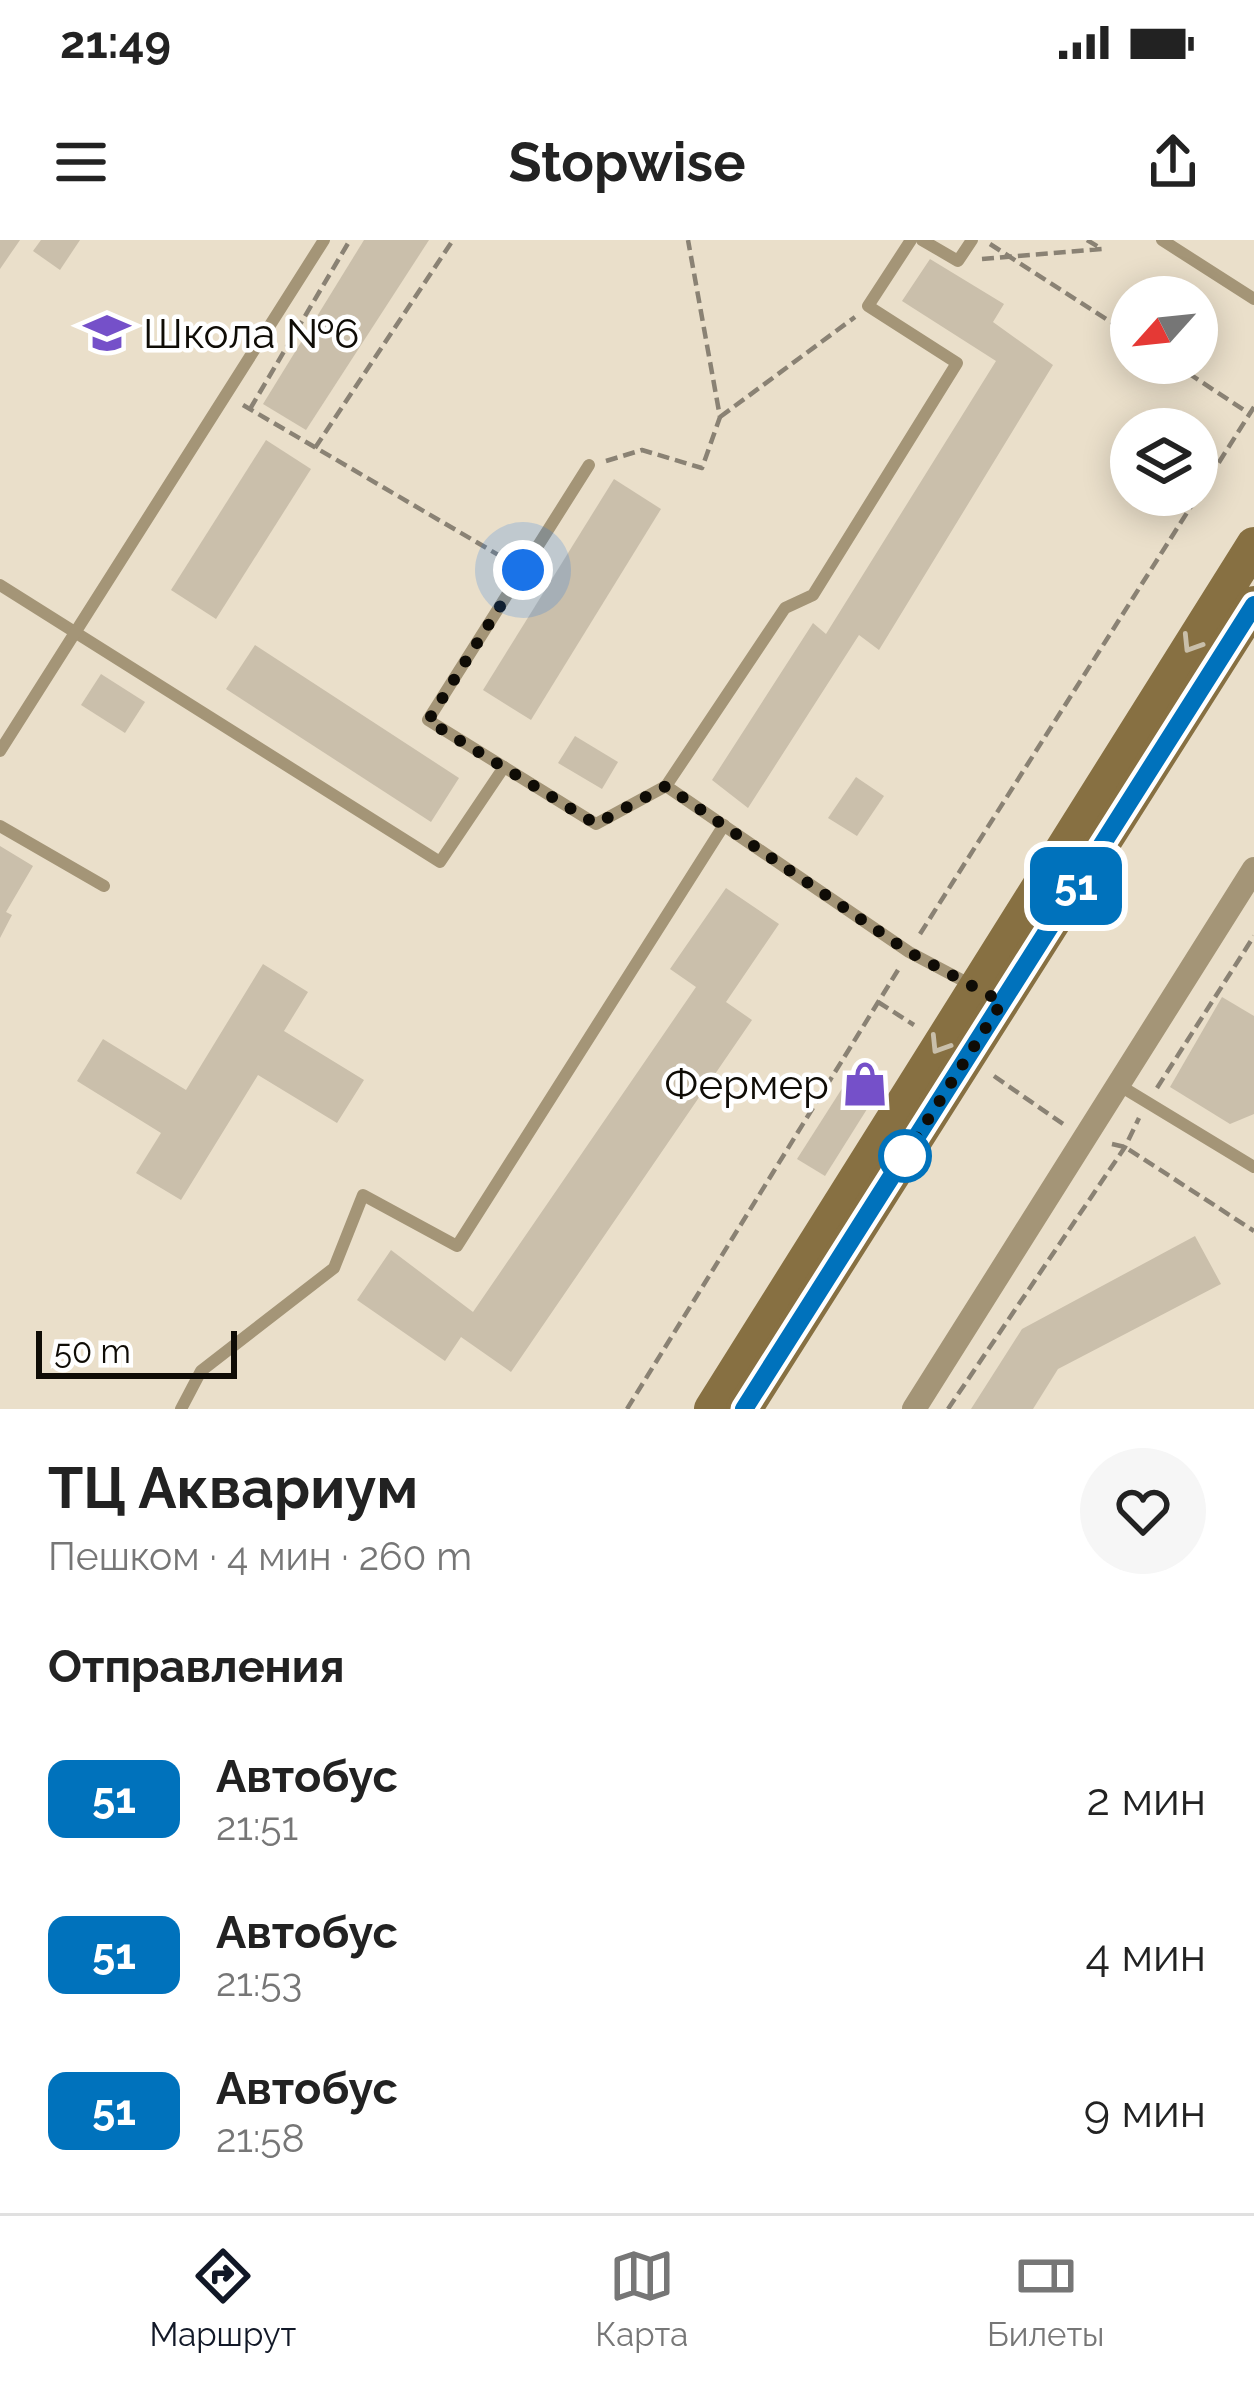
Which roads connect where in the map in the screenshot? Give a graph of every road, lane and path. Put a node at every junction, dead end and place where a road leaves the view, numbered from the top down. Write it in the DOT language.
graph roads {
  1 [pos="324,240"];
  2 [pos="350,240"];
  3 [pos="453,240"];
  4 [pos="688,240"];
  5 [pos="911,240"];
  6 [pos="922,240"];
  7 [pos="972,240"];
  8 [pos="984,240"];
  9 [pos="1088,240"];
  10 [pos="1162,240"];
  11 [pos="1012,257"];
  12 [pos="958,262"];
  13 [pos="1254,299"];
  14 [pos="868,306"];
  15 [pos="1110,321"];
  16 [pos="1208,384"];
  17 [pos="228,396"];
  18 [pos="250,409"];
  19 [pos="1252,410"];
  20 [pos="720,417"];
  21 [pos="315,448"];
  22 [pos="589,465"];
  23 [pos="1254,545"];
  24 [pos="523,570"];
  25 [pos="0,585"];
  26 [pos="1254,604"];
  27 [pos="75,632"];
  28 [pos="0,751"];
  29 [pos="504,767"];
  30 [pos="666,786"];
  31 [pos="724,825"];
  32 [pos="0,826"];
  33 [pos="1254,868"];
  34 [pos="104,886"];
  35 [pos="1254,936"];
  36 [pos="909,952"];
  37 [pos="988,995"];
  38 [pos="1117,1084"];
  39 [pos="1147,1102"];
  40 [pos="1254,1167"];
  41 [pos="181,1409"];
  42 [pos="627,1409"];
  43 [pos="712,1409"];
  44 [pos="744,1409"];
  45 [pos="914,1409"];
  46 [pos="948,1409"];
  1 -- 17 [label="lane"];
  2 -- 18 [label="path"];
  3 -- 21 [label="path"];
  4 -- 20 [label="path"];
  5 -- 14 [label="lane"];
  6 -- 12 [label="lane"];
  7 -- 12 [label="lane"];
  8 -- 11 [label="path"];
  9 -- 11 [label="path"];
  10 -- 13 [label="lane"];
  11 -- 12 [label="path"];
  11 -- 15 [label="path"];
  14 -- 20 [label="path"];
  14 -- 30 [label="lane"];
  16 -- 19 [label="path"];
  17 -- 18 [label="path"];
  17 -- 27 [label="lane"];
  18 -- 21 [label="path"];
  19 -- 36 [label="path"];
  20 -- 22 [label="path"];
  21 -- 24 [label="path"];
  22 -- 24 [label="lane"];
  23 -- 37 [label="main road, one-way"];
  24 -- 29 [label="lane"];
  25 -- 27 [label="lane"];
  26 -- 37 [label="main road"];
  27 -- 28 [label="lane"];
  27 -- 29 [label="lane"];
  29 -- 30 [label="lane"];
  30 -- 31 [label="lane"];
  31 -- 36 [label="lane"];
  31 -- 41 [label="lane"];
  32 -- 34 [label="lane"];
  33 -- 38 [label="street"];
  35 -- 39 [label="path"];
  36 -- 37 [label="lane"];
  36 -- 42 [label="path"];
  37 -- 43 [label="main road, one-way"];
  37 -- 44 [label="main road"];
  38 -- 39 [label="lane"];
  38 -- 45 [label="street"];
  39 -- 40 [label="lane"];
  39 -- 46 [label="path"];
}
